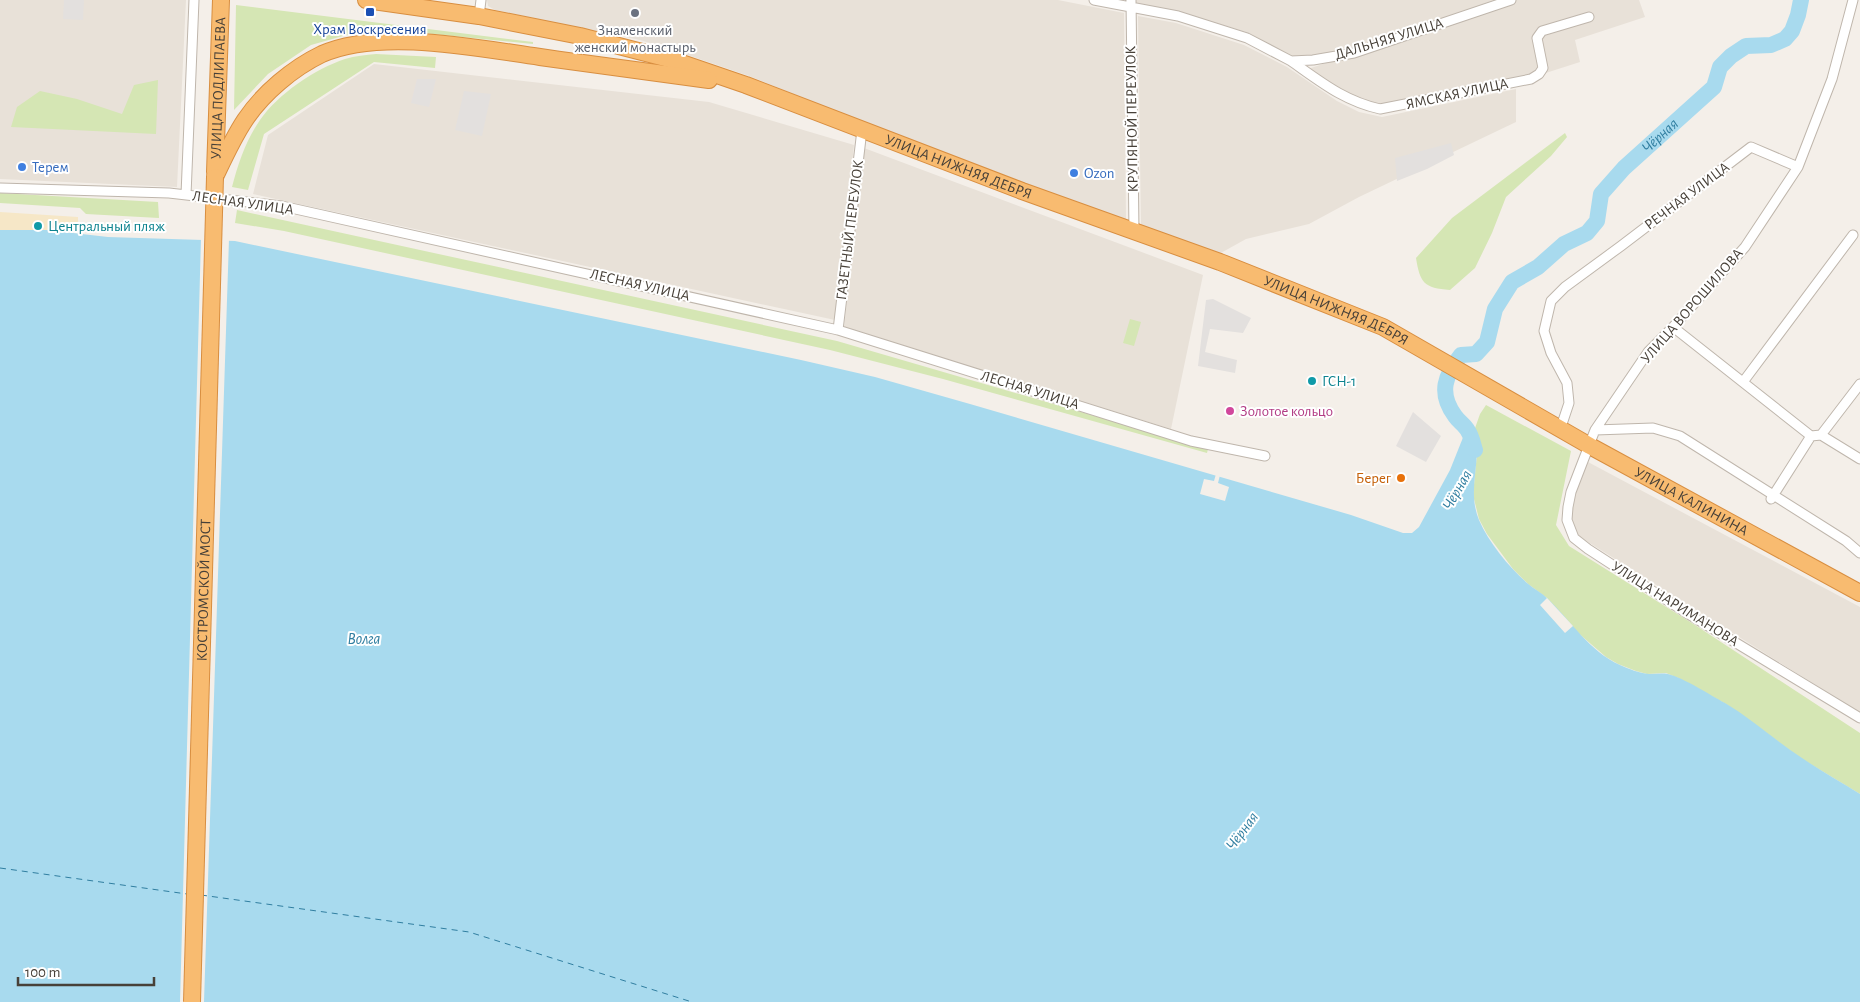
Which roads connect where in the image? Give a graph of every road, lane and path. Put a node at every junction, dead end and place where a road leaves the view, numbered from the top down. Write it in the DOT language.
graph roads {
  1 [pos="194,0"];
  2 [pos="221,0"];
  3 [pos="366,0"];
  4 [pos="481,0"];
  5 [pos="1094,0"];
  6 [pos="1511,0"];
  7 [pos="1853,0"];
  8 [pos="1131,3"];
  9 [pos="479,16"];
  10 [pos="1589,17"];
  11 [pos="1291,61"];
  12 [pos="746,85"];
  13 [pos="862,130"];
  14 [pos="1798,167"];
  15 [pos="215,177"];
  16 [pos="0,188"];
  17 [pos="186,194"];
  18 [pos="1134,231"];
  19 [pos="1852,236"];
  20 [pos="1673,327"];
  21 [pos="838,330"];
  22 [pos="1743,382"];
  23 [pos="1860,384"];
  24 [pos="1524,409"];
  25 [pos="1560,430"];
  26 [pos="1595,430"];
  27 [pos="1821,435"];
  28 [pos="1811,436"];
  29 [pos="1590,446"];
  30 [pos="1265,456"];
  31 [pos="1860,459"];
  32 [pos="1773,497"];
  33 [pos="1860,553"];
  34 [pos="1860,593"];
  35 [pos="1860,718"];
  36 [pos="192,1002"];
  1 -- 17 [label="street"];
  2 -- 15 [label="highway, УЛИЦА ПОДЛИПАЕВА"];
  3 -- 9 [label="highway, УЛИЦА НИЖНЯЯ ДЕБРЯ"];
  4 -- 9 [label="street"];
  5 -- 8 [label="street"];
  6 -- 11 [label="street, ДАЛЬНЯЯ УЛИЦА"];
  7 -- 14 [label="street"];
  8 -- 11 [label="street"];
  8 -- 18 [label="street, КРУПЯНОЙ ПЕРЕУЛОК"];
  9 -- 12 [label="highway, УЛИЦА НИЖНЯЯ ДЕБРЯ"];
  10 -- 11 [label="street, ЯМСКАЯ УЛИЦА"];
  12 -- 13 [label="highway, УЛИЦА НИЖНЯЯ ДЕБРЯ"];
  12 -- 15 [label="highway"];
  13 -- 18 [label="highway, УЛИЦА НИЖНЯЯ ДЕБРЯ"];
  13 -- 21 [label="street, ГАЗЕТНЫЙ ПЕРЕУЛОК"];
  14 -- 20 [label="street, УЛИЦА ВОРОШИЛОВА"];
  14 -- 25 [label="street, РЕЧНАЯ УЛИЦА"];
  15 -- 36 [label="highway, КОСТРОМСКОЙ МОСТ, bridge"];
  16 -- 17 [label="street, ЛЕСНАЯ УЛИЦА"];
  17 -- 21 [label="street, ЛЕСНАЯ УЛИЦА"];
  18 -- 24 [label="highway, УЛИЦА НИЖНЯЯ ДЕБРЯ"];
  19 -- 22 [label="street"];
  20 -- 22 [label="street"];
  20 -- 26 [label="street, УЛИЦА ВОРОШИЛОВА"];
  21 -- 30 [label="street, ЛЕСНАЯ УЛИЦА"];
  22 -- 28 [label="street"];
  23 -- 27 [label="street"];
  24 -- 25 [label="highway, УЛИЦА КАЛИНИНА"];
  25 -- 29 [label="highway, УЛИЦА КАЛИНИНА"];
  26 -- 29 [label="street, УЛИЦА ВОРОШИЛОВА"];
  26 -- 32 [label="street"];
  27 -- 28 [label="street"];
  27 -- 31 [label="street"];
  28 -- 32 [label="street"];
  29 -- 34 [label="highway, УЛИЦА КАЛИНИНА"];
  29 -- 35 [label="street, УЛИЦА НАРИМАНОВА"];
  32 -- 33 [label="street"];
}
